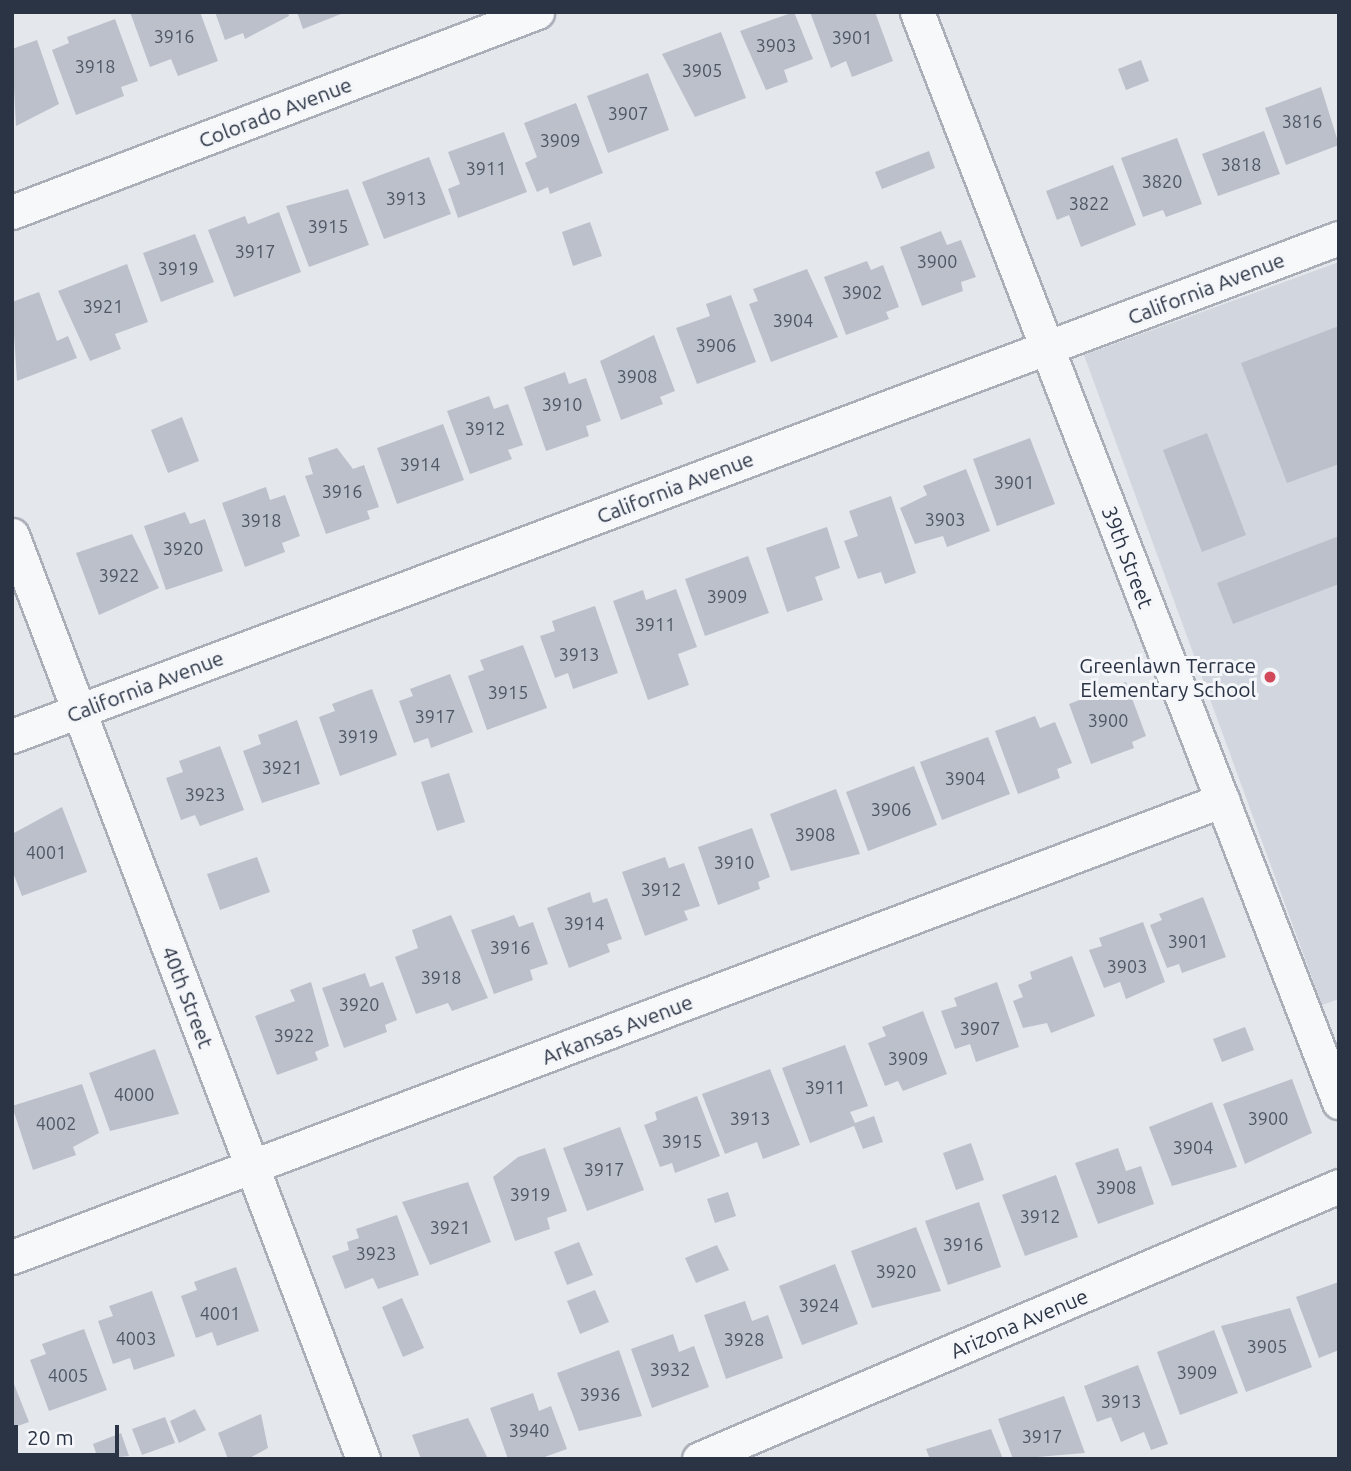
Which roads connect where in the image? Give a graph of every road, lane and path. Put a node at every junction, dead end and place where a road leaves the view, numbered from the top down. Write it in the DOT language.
graph roads {
  1 [pos="537,12"];
  2 [pos="917,12"];
  3 [pos="12,212"];
  4 [pos="1339,238"];
  5 [pos="1046,348"];
  6 [pos="12,535"];
  7 [pos="78,711"];
  8 [pos="12,736"];
  9 [pos="1223,800"];
  10 [pos="1339,1102"];
  11 [pos="253,1166"];
  12 [pos="1339,1186"];
  13 [pos="12,1257"];
  14 [pos="363,1459"];
  15 [pos="699,1459"];
  1 -- 3 [label="street, Colorado Avenue"];
  2 -- 5 [label="street, 39th Street"];
  4 -- 5 [label="street, California Avenue"];
  5 -- 7 [label="street, California Avenue"];
  5 -- 9 [label="street, 39th Street"];
  6 -- 7 [label="street, 40th Street"];
  7 -- 8 [label="street, California Avenue"];
  7 -- 11 [label="street, 40th Street"];
  9 -- 10 [label="street, 39th Street"];
  9 -- 11 [label="street, Arkansas Avenue"];
  11 -- 13 [label="street, Arkansas Avenue"];
  11 -- 14 [label="street, 40th Street"];
  12 -- 15 [label="street, Arizona Avenue"];
}
